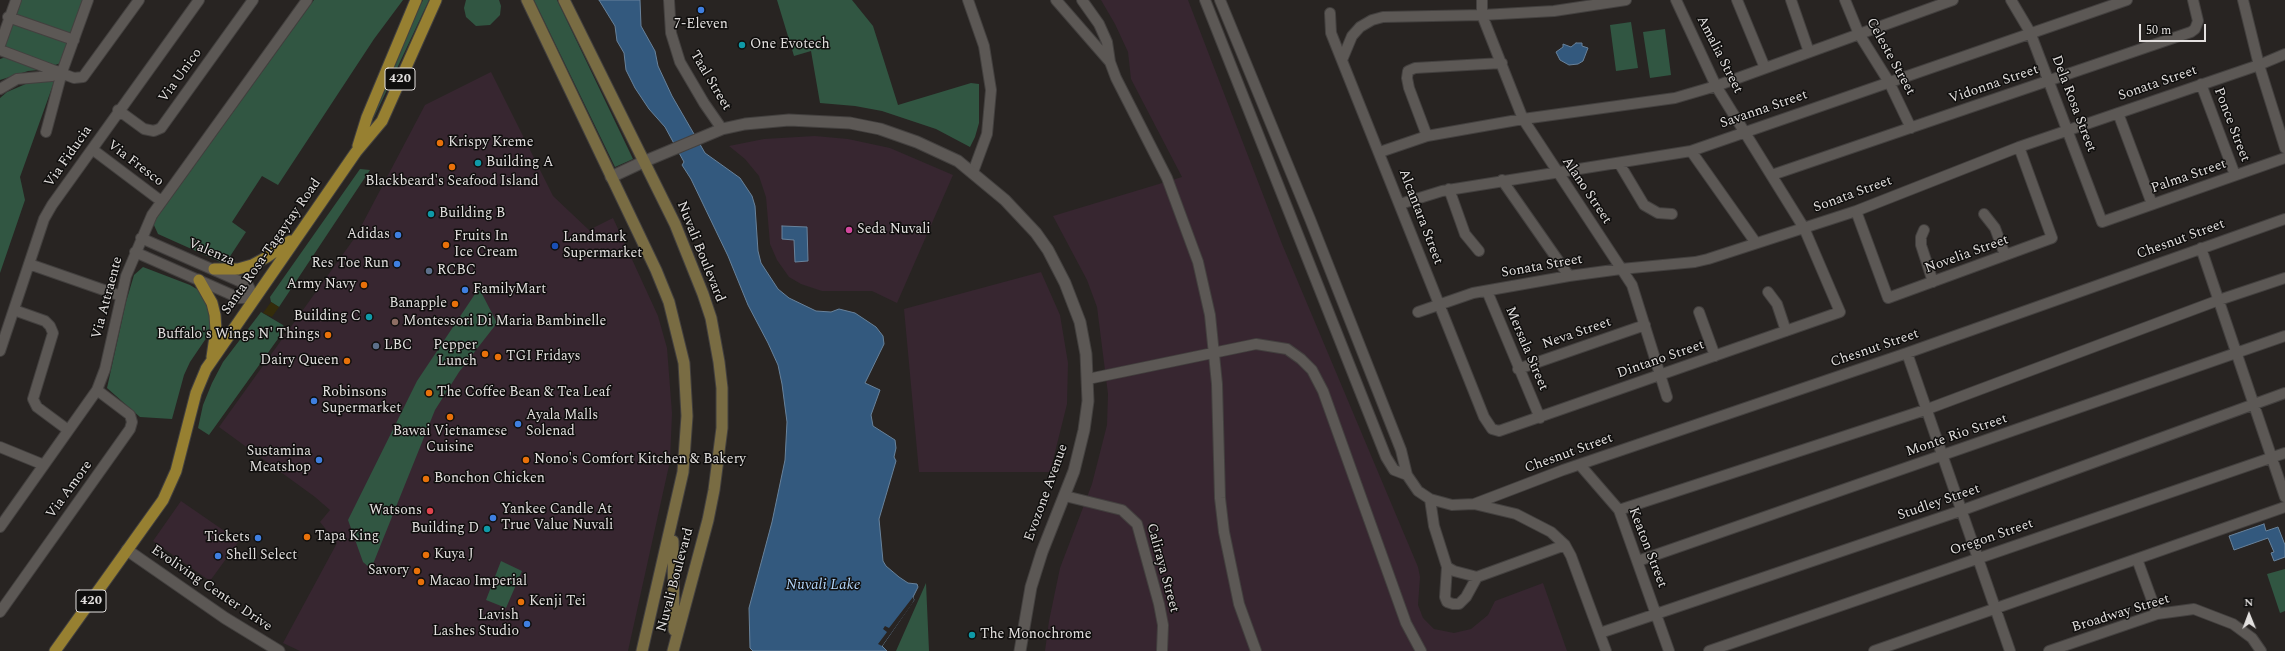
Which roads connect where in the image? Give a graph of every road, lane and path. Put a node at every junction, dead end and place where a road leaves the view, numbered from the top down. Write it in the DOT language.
graph roads {
  1 [pos="16,0"];
  2 [pos="88,0"];
  3 [pos="139,0"];
  4 [pos="199,0"];
  5 [pos="253,0"];
  6 [pos="307,0"];
  7 [pos="416,0"];
  8 [pos="436,0"];
  9 [pos="527,0"];
  10 [pos="564,0"];
  11 [pos="669,0"];
  12 [pos="968,0"];
  13 [pos="1056,0"];
  14 [pos="1082,0"];
  15 [pos="1205,0"];
  16 [pos="1220,0"];
  17 [pos="1482,0"];
  18 [pos="1626,0"];
  19 [pos="1676,0"];
  20 [pos="1737,0"];
  21 [pos="1791,0"];
  22 [pos="1845,0"];
  23 [pos="1953,0"];
  24 [pos="2011,0"];
  25 [pos="2127,0"];
  26 [pos="2193,0"];
  27 [pos="2243,0"];
  28 [pos="1330,13"];
  29 [pos="1482,16"];
  30 [pos="8,17"];
  31 [pos="2030,32"];
  32 [pos="1859,34"];
  33 [pos="74,40"];
  34 [pos="0,45"];
  35 [pos="0,50"];
  36 [pos="1809,52"];
  37 [pos="2285,54"];
  38 [pos="1342,60"];
  39 [pos="1110,62"];
  40 [pos="1502,63"];
  41 [pos="2259,65"];
  42 [pos="1765,68"];
  43 [pos="61,72"];
  44 [pos="2049,80"];
  45 [pos="1889,82"];
  46 [pos="2201,84"];
  47 [pos="1,86"];
  48 [pos="1716,86"];
  49 [pos="118,110"];
  50 [pos="2118,113"];
  51 [pos="1523,119"];
  52 [pos="1911,128"];
  53 [pos="722,129"];
  54 [pos="2068,130"];
  55 [pos="1745,131"];
  56 [pos="46,132"];
  57 [pos="1427,136"];
  58 [pos="2019,147"];
  59 [pos="2285,148"];
  60 [pos="92,149"];
  61 [pos="1690,151"];
  62 [pos="356,152"];
  63 [pos="1380,152"];
  64 [pos="2285,158"];
  65 [pos="1618,163"];
  66 [pos="644,165"];
  67 [pos="973,172"];
  68 [pos="1557,173"];
  69 [pos="1772,175"];
  70 [pos="2235,175"];
  71 [pos="1502,180"];
  72 [pos="613,181"];
  73 [pos="1449,190"];
  74 [pos="160,201"];
  75 [pos="1400,204"];
  76 [pos="2152,204"];
  77 [pos="1856,211"];
  78 [pos="1672,214"];
  79 [pos="1984,214"];
  80 [pos="2285,219"];
  81 [pos="2102,222"];
  82 [pos="1313,226"];
  83 [pos="1804,228"];
  84 [pos="1924,230"];
  85 [pos="1297,232"];
  86 [pos="300,233"];
  87 [pos="141,238"];
  88 [pos="1756,243"];
  89 [pos="2201,248"];
  90 [pos="1479,251"];
  91 [pos="135,252"];
  92 [pos="2006,255"];
  93 [pos="29,264"];
  94 [pos="1621,268"];
  95 [pos="214,269"];
  96 [pos="1569,276"];
  97 [pos="2285,278"];
  98 [pos="199,280"];
  99 [pos="1933,282"];
  100 [pos="1487,291"];
  101 [pos="1768,292"];
  102 [pos="121,296"];
  103 [pos="254,298"];
  104 [pos="2219,300"];
  105 [pos="1440,304"];
  106 [pos="14,310"];
  107 [pos="1418,312"];
  108 [pos="1699,312"];
  109 [pos="1840,312"];
  110 [pos="1645,325"];
  111 [pos="1786,331"];
  112 [pos="2285,336"];
  113 [pos="0,351"];
  114 [pos="1214,353"];
  115 [pos="1907,353"];
  116 [pos="2237,353"];
  117 [pos="1715,356"];
  118 [pos="212,360"];
  119 [pos="1518,369"];
  120 [pos="1660,375"];
  121 [pos="1088,379"];
  122 [pos="97,390"];
  123 [pos="2285,393"];
  124 [pos="1667,397"];
  125 [pos="2253,403"];
  126 [pos="1925,410"];
  127 [pos="1540,418"];
  128 [pos="1492,429"];
  129 [pos="68,430"];
  130 [pos="0,447"];
  131 [pos="2285,453"];
  132 [pos="1942,456"];
  133 [pos="2272,458"];
  134 [pos="44,465"];
  135 [pos="1580,465"];
  136 [pos="1407,475"];
  137 [pos="1064,496"];
  138 [pos="2285,497"];
  139 [pos="1430,500"];
  140 [pos="1474,504"];
  141 [pos="2285,507"];
  142 [pos="1619,510"];
  143 [pos="1960,511"];
  144 [pos="672,524"];
  145 [pos="0,527"];
  146 [pos="1564,545"];
  147 [pos="127,550"];
  148 [pos="1977,558"];
  149 [pos="2137,559"];
  150 [pos="1638,562"];
  151 [pos="1447,567"];
  152 [pos="1477,577"];
  153 [pos="1995,609"];
  154 [pos="0,612"];
  155 [pos="1656,613"];
  156 [pos="2157,614"];
  157 [pos="1600,633"];
  158 [pos="674,648"];
  159 [pos="55,651"];
  160 [pos="279,651"];
  161 [pos="642,651"];
  162 [pos="1020,651"];
  163 [pos="1162,651"];
  164 [pos="1256,651"];
  165 [pos="1421,651"];
  166 [pos="1606,651"];
  167 [pos="1670,651"];
  168 [pos="1709,651"];
  169 [pos="1874,651"];
  170 [pos="2010,651"];
  171 [pos="2049,651"];
  172 [pos="2261,651"];
  1 -- 30 [label="street"];
  2 -- 33 [label="street"];
  3 -- 43 [label="street"];
  4 -- 49 [label="street, Via Fiducia"];
  5 -- 49 [label="street, Via Unico"];
  6 -- 74 [label="street, Via Attraente"];
  7 -- 62 [label="main road, Santa Rosa-Tagaytay Road / 420"];
  8 -- 62 [label="main road, Santa Rosa-Tagaytay Road / 420"];
  9 -- 72 [label="main road, Nuvali Boulevard"];
  10 -- 66 [label="main road, Nuvali Boulevard"];
  11 -- 53 [label="street, Taal Street"];
  12 -- 67 [label="street"];
  13 -- 39 [label="street"];
  14 -- 39 [label="street"];
  15 -- 85 [label="street"];
  16 -- 82 [label="street"];
  17 -- 29 [label="street, Alano Street"];
  18 -- 29 [label="street"];
  19 -- 48 [label="street, Amalia Street"];
  20 -- 42 [label="street"];
  21 -- 36 [label="street"];
  22 -- 32 [label="street, Celeste Street"];
  23 -- 32 [label="street"];
  24 -- 31 [label="street, Dela Rosa Street"];
  25 -- 31 [label="street, Savanna Street"];
  26 -- 44 [label="street, Vidonna Street"];
  27 -- 41 [label="street"];
  28 -- 38 [label="street, Alcantara Street"];
  29 -- 38 [label="street"];
  29 -- 40 [label="street, Alano Street"];
  30 -- 33 [label="street"];
  30 -- 34 [label="street"];
  31 -- 44 [label="street, Dela Rosa Street"];
  31 -- 45 [label="street, Savanna Street"];
  32 -- 36 [label="street"];
  32 -- 45 [label="street, Celeste Street"];
  33 -- 43 [label="street"];
  35 -- 43 [label="street"];
  36 -- 42 [label="street"];
  37 -- 41 [label="street, Sonata Street"];
  38 -- 63 [label="street, Alcantara Street"];
  39 -- 114 [label="street"];
  40 -- 51 [label="street, Alano Street"];
  40 -- 57 [label="street"];
  41 -- 46 [label="street, Sonata Street"];
  41 -- 59 [label="street"];
  42 -- 48 [label="street"];
  43 -- 47 [label="street"];
  43 -- 56 [label="street"];
  44 -- 52 [label="street, Vidonna Street"];
  44 -- 54 [label="street, Dela Rosa Street"];
  45 -- 52 [label="street, Celeste Street"];
  45 -- 55 [label="street, Savanna Street"];
  46 -- 50 [label="street, Sonata Street"];
  46 -- 70 [label="street, Ponce Street"];
  48 -- 51 [label="street"];
  48 -- 55 [label="street, Amalia Street"];
  49 -- 60 [label="street, Via Fiducia"];
  50 -- 54 [label="street, Sonata Street"];
  50 -- 76 [label="street"];
  51 -- 57 [label="street"];
  51 -- 68 [label="street, Alano Street"];
  52 -- 69 [label="street, Vidonna Street"];
  53 -- 66 [label="street, Evozone Avenue"];
  53 -- 67 [label="street, Evozone Avenue"];
  54 -- 58 [label="street, Sonata Street"];
  54 -- 81 [label="street, Dela Rosa Street"];
  55 -- 61 [label="street, Savanna Street"];
  55 -- 69 [label="street, Amalia Street"];
  57 -- 63 [label="street"];
  58 -- 77 [label="street, Sonata Street"];
  58 -- 92 [label="street, Novelia Street"];
  60 -- 74 [label="street, Via Fresco"];
  60 -- 93 [label="street, Via Fiducia"];
  61 -- 65 [label="street, Savanna Street"];
  61 -- 88 [label="street"];
  62 -- 86 [label="main road, Santa Rosa-Tagaytay Road / 420"];
  63 -- 75 [label="street, Alcantara Street"];
  64 -- 70 [label="street, Palma Street"];
  65 -- 68 [label="street, Savanna Street"];
  65 -- 78 [label="street"];
  66 -- 72 [label="street, Evozone Avenue"];
  66 -- 158 [label="main road, Nuvali Boulevard"];
  67 -- 121 [label="street, Evozone Avenue"];
  68 -- 71 [label="street, Savanna Street"];
  68 -- 94 [label="street, Alano Street"];
  69 -- 83 [label="street, Amalia Street"];
  70 -- 76 [label="street, Palma Street"];
  71 -- 73 [label="street, Savanna Street"];
  71 -- 96 [label="street"];
  72 -- 144 [label="main road, Nuvali Boulevard"];
  73 -- 75 [label="street, Savanna Street"];
  73 -- 90 [label="street"];
  74 -- 87 [label="street, Via Attraente"];
  75 -- 105 [label="street, Alcantara Street"];
  76 -- 81 [label="street, Palma Street"];
  77 -- 83 [label="street, Sonata Street"];
  77 -- 99 [label="street, Novelia Street"];
  79 -- 92 [label="street"];
  80 -- 89 [label="street, Chesnut Street"];
  82 -- 85 [label="street"];
  82 -- 136 [label="street"];
  83 -- 88 [label="street, Sonata Street"];
  83 -- 109 [label="street, Amalia Street"];
  84 -- 99 [label="street"];
  85 -- 136 [label="street"];
  86 -- 95 [label="main road"];
  86 -- 103 [label="main road, Santa Rosa-Tagaytay Road / 420"];
  87 -- 91 [label="street, Via Attraente"];
  87 -- 95 [label="street, Valenza"];
  88 -- 94 [label="street, Sonata Street"];
  89 -- 104 [label="street"];
  89 -- 115 [label="street, Chesnut Street"];
  91 -- 98 [label="street, Valenza"];
  91 -- 102 [label="street, Via Attraente"];
  92 -- 99 [label="street, Novelia Street"];
  93 -- 102 [label="street"];
  93 -- 106 [label="street, Via Fiducia"];
  94 -- 96 [label="street, Sonata Street"];
  94 -- 110 [label="street, Alano Street"];
  95 -- 103 [label="street, Valenza"];
  96 -- 100 [label="street, Sonata Street"];
  97 -- 104 [label="street"];
  98 -- 103 [label="street, Valenza"];
  98 -- 118 [label="main road"];
  100 -- 105 [label="street, Sonata Street"];
  100 -- 119 [label="street, Mersala Street"];
  101 -- 111 [label="street"];
  102 -- 122 [label="street, Via Attraente"];
  103 -- 118 [label="main road, Santa Rosa-Tagaytay Road / 420"];
  104 -- 116 [label="street"];
  104 -- 126 [label="street"];
  105 -- 107 [label="street, Sonata Street"];
  105 -- 128 [label="street, Alcantara Street"];
  106 -- 113 [label="street, Via Fiducia"];
  106 -- 129 [label="street"];
  108 -- 117 [label="street"];
  109 -- 111 [label="street, Dintano Street"];
  110 -- 119 [label="street, Neva Street"];
  110 -- 120 [label="street, Alano Street"];
  111 -- 117 [label="street, Dintano Street"];
  112 -- 116 [label="street, Monte Rio Street"];
  114 -- 121 [label="street"];
  114 -- 164 [label="street"];
  114 -- 165 [label="street"];
  115 -- 126 [label="street"];
  115 -- 135 [label="street, Chesnut Street"];
  116 -- 125 [label="street"];
  116 -- 132 [label="street, Monte Rio Street"];
  117 -- 120 [label="street, Dintano Street"];
  118 -- 147 [label="main road, Santa Rosa-Tagaytay Road / 420"];
  119 -- 127 [label="street, Mersala Street"];
  120 -- 124 [label="street, Alano Street"];
  120 -- 127 [label="street, Dintano Street"];
  121 -- 137 [label="street, Evozone Avenue"];
  122 -- 129 [label="street, Via Attraente"];
  122 -- 154 [label="street, Via Amore"];
  123 -- 125 [label="street, Studley Street"];
  125 -- 133 [label="street"];
  125 -- 143 [label="street, Studley Street"];
  126 -- 132 [label="street"];
  126 -- 142 [label="street"];
  127 -- 128 [label="street, Dintano Street"];
  129 -- 134 [label="street, Via Attraente"];
  130 -- 134 [label="street"];
  131 -- 133 [label="street, Oregon Street"];
  132 -- 143 [label="street"];
  132 -- 150 [label="street, Monte Rio Street"];
  133 -- 138 [label="street"];
  133 -- 148 [label="street, Oregon Street"];
  134 -- 145 [label="street, Via Attraente"];
  135 -- 140 [label="street, Chesnut Street"];
  135 -- 142 [label="street, Keaton Street"];
  136 -- 139 [label="street"];
  137 -- 162 [label="street, Evozone Avenue"];
  137 -- 163 [label="street, Caliraya Street"];
  139 -- 140 [label="street"];
  139 -- 151 [label="street"];
  140 -- 146 [label="street"];
  141 -- 149 [label="street"];
  142 -- 150 [label="street, Keaton Street"];
  143 -- 148 [label="street"];
  143 -- 155 [label="street, Studley Street"];
  144 -- 158 [label="main road"];
  144 -- 161 [label="main road, Nuvali Boulevard"];
  146 -- 152 [label="street"];
  146 -- 157 [label="street"];
  147 -- 159 [label="main road, Santa Rosa-Tagaytay Road / 420"];
  147 -- 160 [label="street, Evoliving Center Drive"];
  148 -- 153 [label="street"];
  148 -- 168 [label="street, Oregon Street"];
  149 -- 153 [label="street"];
  149 -- 156 [label="street"];
  150 -- 155 [label="street, Keaton Street"];
  151 -- 152 [label="street"];
  151 -- 152 [label="street"];
  153 -- 169 [label="street"];
  153 -- 170 [label="street"];
  155 -- 157 [label="street, Studley Street"];
  155 -- 167 [label="street, Keaton Street"];
  156 -- 171 [label="street, Broadway Street"];
  156 -- 172 [label="street, Broadway Street"];
  157 -- 166 [label="street"];
}
